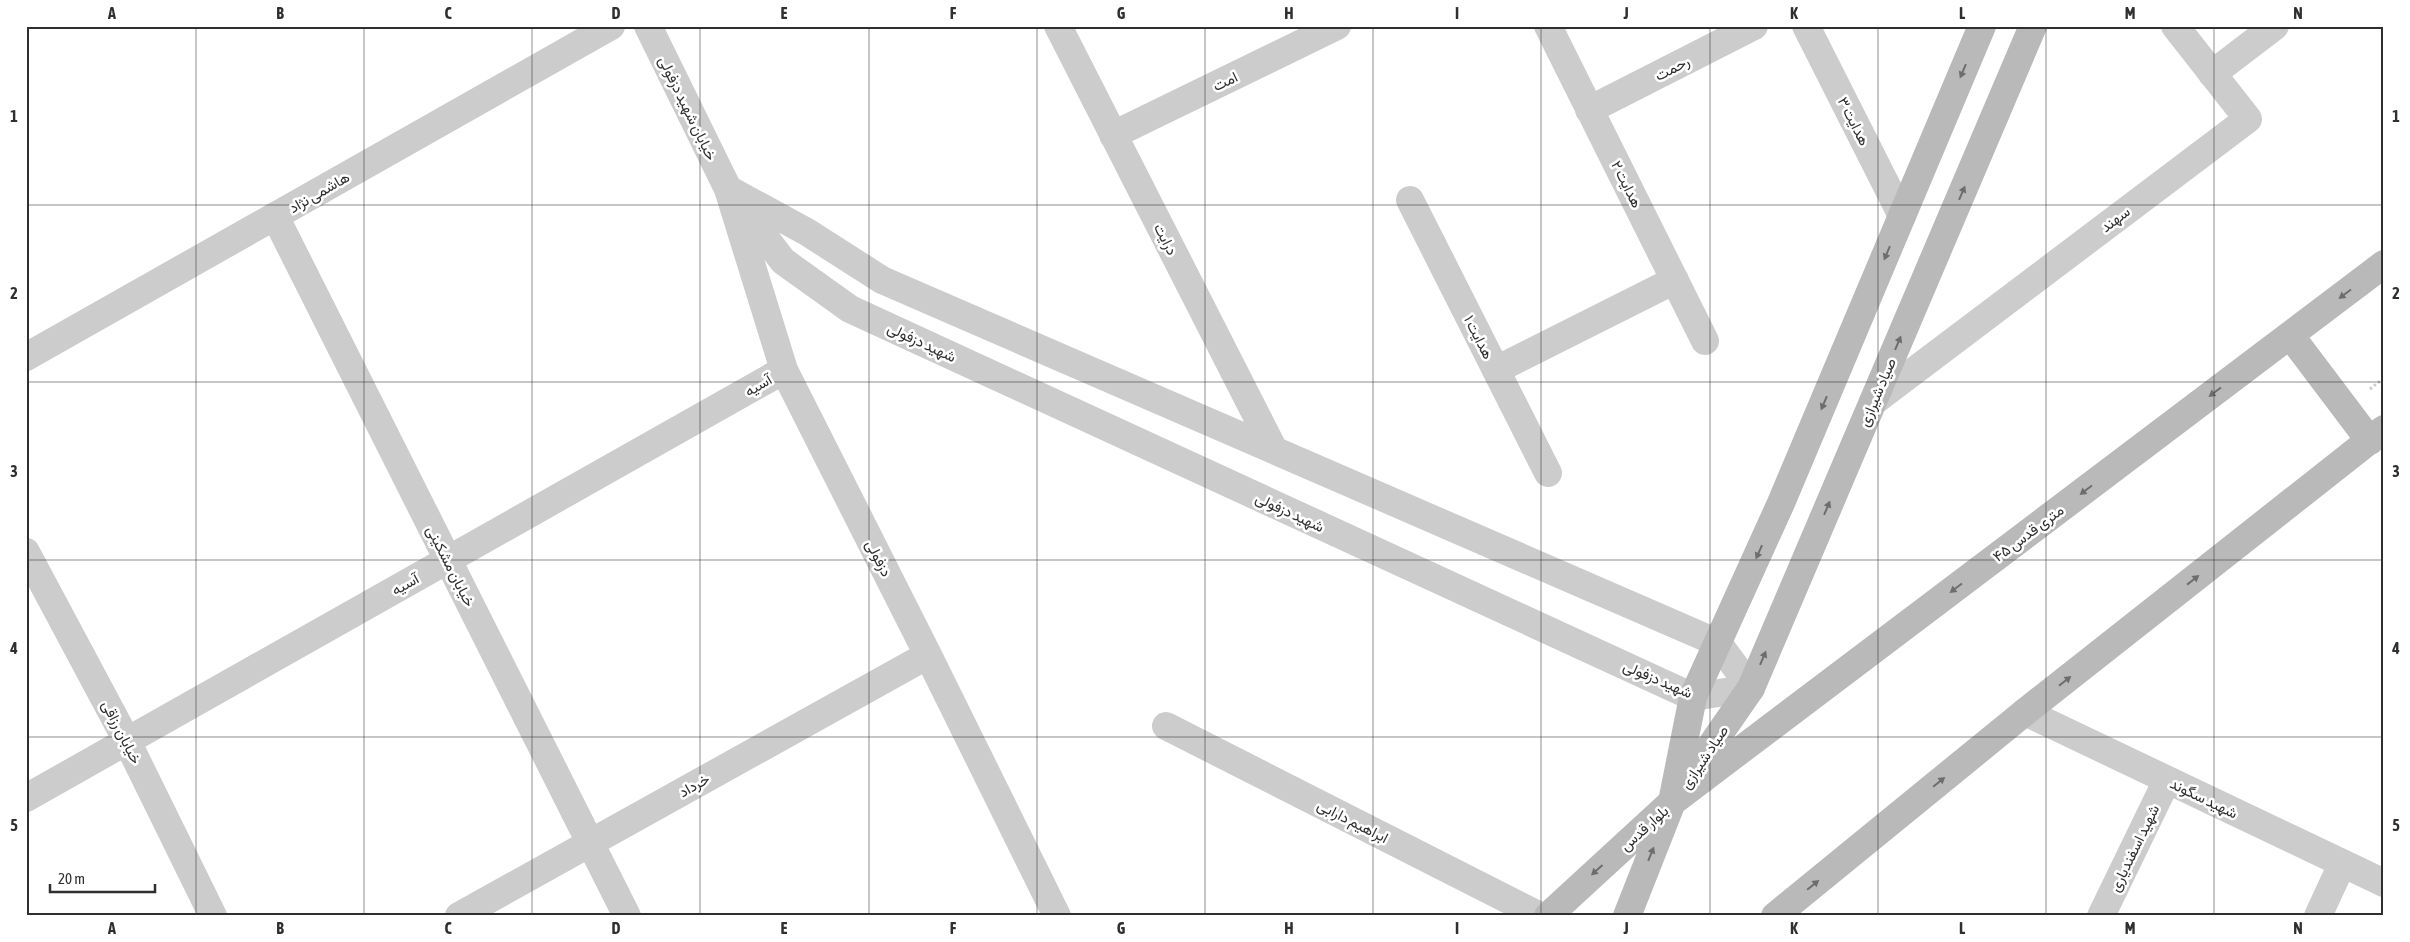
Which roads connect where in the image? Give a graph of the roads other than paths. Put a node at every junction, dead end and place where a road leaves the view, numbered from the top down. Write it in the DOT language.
graph roads {
  1 [pos="611,26"];
  2 [pos="648,26"];
  3 [pos="1058,26"];
  4 [pos="1337,26"];
  5 [pos="1548,26"];
  6 [pos="1754,26"];
  7 [pos="1806,26"];
  8 [pos="1982,26"];
  9 [pos="2033,26"];
  10 [pos="2175,26"];
  11 [pos="2275,26"];
  12 [pos="2212,74"];
  13 [pos="1589,110"];
  14 [pos="1113,135"];
  15 [pos="728,189"];
  16 [pos="1410,200"];
  17 [pos="275,216"];
  18 [pos="1902,216"];
  19 [pos="2384,264"];
  20 [pos="1675,280"];
  21 [pos="2290,335"];
  22 [pos="1705,341"];
  23 [pos="26,357"];
  24 [pos="784,370"];
  25 [pos="1496,370"];
  26 [pos="1873,402"];
  27 [pos="2377,435"];
  28 [pos="1274,450"];
  29 [pos="1548,473"];
  30 [pos="26,552"];
  31 [pos="448,560"];
  32 [pos="1718,643"];
  33 [pos="928,654"];
  34 [pos="1750,688"];
  35 [pos="1693,697"];
  36 [pos="2025,712"];
  37 [pos="1166,726"];
  38 [pos="128,741"];
  39 [pos="2167,780"];
  40 [pos="26,798"];
  41 [pos="1672,802"];
  42 [pos="590,843"];
  43 [pos="2342,864"];
  44 [pos="2384,883"];
  45 [pos="213,916"];
  46 [pos="459,916"];
  47 [pos="627,916"];
  48 [pos="1057,916"];
  49 [pos="1540,916"];
  50 [pos="1548,916"];
  51 [pos="1627,916"];
  52 [pos="1775,916"];
  53 [pos="2101,916"];
  54 [pos="2318,916"];
  1 -- 17 [label="street, هاشمی نژاد"];
  2 -- 15 [label="street, خیابان شهید دزفولی"];
  3 -- 14 [label="street, درایت"];
  4 -- 14 [label="street, امت"];
  5 -- 13 [label="street, هدایت ۲"];
  6 -- 13 [label="street, رحمت"];
  7 -- 18 [label="street, هدایت ۳"];
  8 -- 18 [label="main road, صیاد شیرازی, one-way"];
  26 -- 9 [label="main road, صیاد شیرازی, one-way"];
  10 -- 12 [label="street"];
  11 -- 12 [label="street"];
  12 -- 26 [label="street, سهند"];
  13 -- 20 [label="street, هدایت ۲"];
  14 -- 28 [label="street, درایت"];
  15 -- 24 [label="street, دزفولی"];
  15 -- 28 [label="street"];
  15 -- 35 [label="street, شهید دزفولی"];
  16 -- 25 [label="street, هدایت ۱"];
  17 -- 23 [label="street, هاشمی نژاد"];
  17 -- 31 [label="street, خیابان مشکینی"];
  18 -- 32 [label="main road, صیاد شیرازی, one-way"];
  19 -- 21 [label="main road, ۴۵ متری قدس, one-way"];
  20 -- 22 [label="street, هدایت ۲"];
  20 -- 25 [label="street"];
  21 -- 27 [label="main road"];
  21 -- 41 [label="main road, ۴۵ متری قدس, one-way"];
  24 -- 31 [label="street, آسیه"];
  24 -- 33 [label="street, دزفولی"];
  25 -- 29 [label="street, هدایت ۱"];
  34 -- 26 [label="main road, صیاد شیرازی, one-way"];
  36 -- 27 [label="main road, one-way"];
  28 -- 32 [label="street"];
  30 -- 38 [label="street, خیابان رزاقی"];
  31 -- 38 [label="street, آسیه"];
  31 -- 42 [label="street, خیابان مشکینی"];
  32 -- 34 [label="street"];
  32 -- 35 [label="main road, صیاد شیرازی"];
  33 -- 42 [label="street, خرداد"];
  33 -- 48 [label="street, دزفولی"];
  34 -- 35 [label="street, شهید دزفولی"];
  34 -- 41 [label="main road, صیاد شیرازی"];
  35 -- 41 [label="main road, صیاد شیرازی"];
  36 -- 39 [label="street, شهید سگوند"];
  52 -- 36 [label="main road, one-way"];
  37 -- 49 [label="street, ابراهیم دارابی"];
  38 -- 40 [label="street, آسیه"];
  38 -- 45 [label="street, خیابان رزاقی"];
  39 -- 43 [label="street, شهید سگوند"];
  39 -- 53 [label="street, شهید اسفندیاری"];
  41 -- 50 [label="main road, بلوار قدس, one-way"];
  51 -- 41 [label="main road, بلوار قدس, one-way"];
  42 -- 46 [label="street, خرداد"];
  42 -- 47 [label="street, خیابان مشکینی"];
  43 -- 44 [label="street, شهید سگوند"];
  43 -- 54 [label="street"];
}
